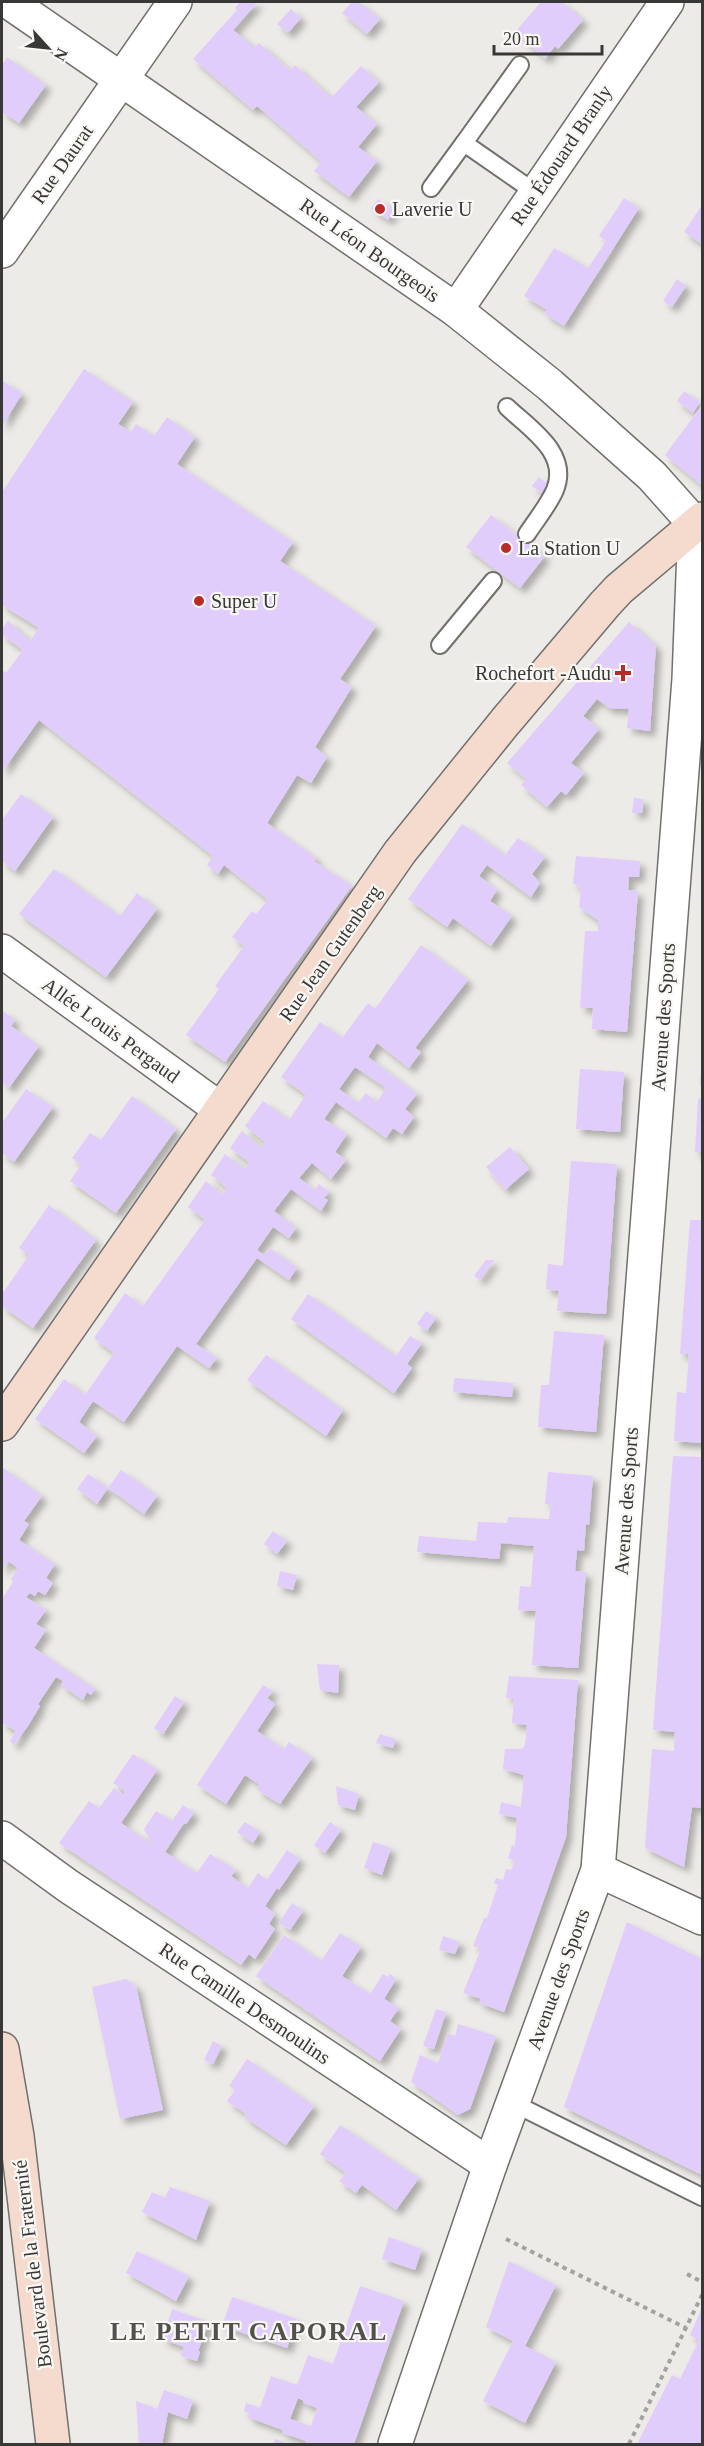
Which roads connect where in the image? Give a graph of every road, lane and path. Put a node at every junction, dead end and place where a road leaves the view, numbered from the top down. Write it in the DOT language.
graph roads {
  1 [pos="9,2"];
  2 [pos="175,2"];
  3 [pos="667,2"];
  4 [pos="520,64"];
  5 [pos="122,78"];
  6 [pos="464,143"];
  7 [pos="431,188"];
  8 [pos="536,193"];
  9 [pos="2,251"];
  10 [pos="456,310"];
  11 [pos="507,407"];
  12 [pos="700,525"];
  13 [pos="527,534"];
  14 [pos="493,581"];
  15 [pos="440,645"];
  16 [pos="2,951"];
  17 [pos="220,1109"];
  18 [pos="2,1424"];
  19 [pos="2,1838"];
  20 [pos="598,1870"];
  21 [pos="702,1918"];
  22 [pos="2,2049"];
  23 [pos="513,2103"];
  24 [pos="9,2140"];
  25 [pos="490,2165"];
  26 [pos="702,2197"];
  27 [pos="506,2239"];
  28 [pos="687,2274"];
  29 [pos="702,2282"];
  30 [pos="702,2295"];
  31 [pos="686,2328"];
  32 [pos="402,2442"];
  33 [pos="53,2445"];
  34 [pos="629,2445"];
  1 -- 5 [label="street, Rue Léon Bourgeois"];
  2 -- 5 [label="street, Rue Daurat"];
  3 -- 8 [label="street, Rue Édouard Branly"];
  4 -- 6 [label="lane"];
  5 -- 9 [label="street, Rue Daurat"];
  5 -- 10 [label="street, Rue Léon Bourgeois"];
  6 -- 7 [label="lane"];
  6 -- 8 [label="lane"];
  8 -- 10 [label="street, Rue Édouard Branly"];
  10 -- 12 [label="street, Rue Léon Bourgeois"];
  11 -- 13 [label="lane"];
  12 -- 17 [label="main road, Rue Jean Gutenberg"];
  12 -- 20 [label="street, Avenue des Sports"];
  14 -- 15 [label="lane"];
  16 -- 17 [label="street, Allée Louis Pergaud"];
  17 -- 18 [label="main road, Rue Jean Gutenberg"];
  19 -- 25 [label="street, Rue Camille Desmoulins"];
  20 -- 21 [label="street"];
  20 -- 23 [label="street, Avenue des Sports"];
  22 -- 24 [label="main road, Boulevard de la Fraternité"];
  23 -- 25 [label="street, Avenue des Sports"];
  23 -- 26 [label="lane"];
  24 -- 33 [label="main road, Boulevard de la Fraternité"];
  25 -- 32 [label="street, Avenue des Sports"];
  27 -- 31 [label="path"];
  28 -- 29 [label="path"];
  30 -- 31 [label="path"];
  31 -- 34 [label="path"];
}
